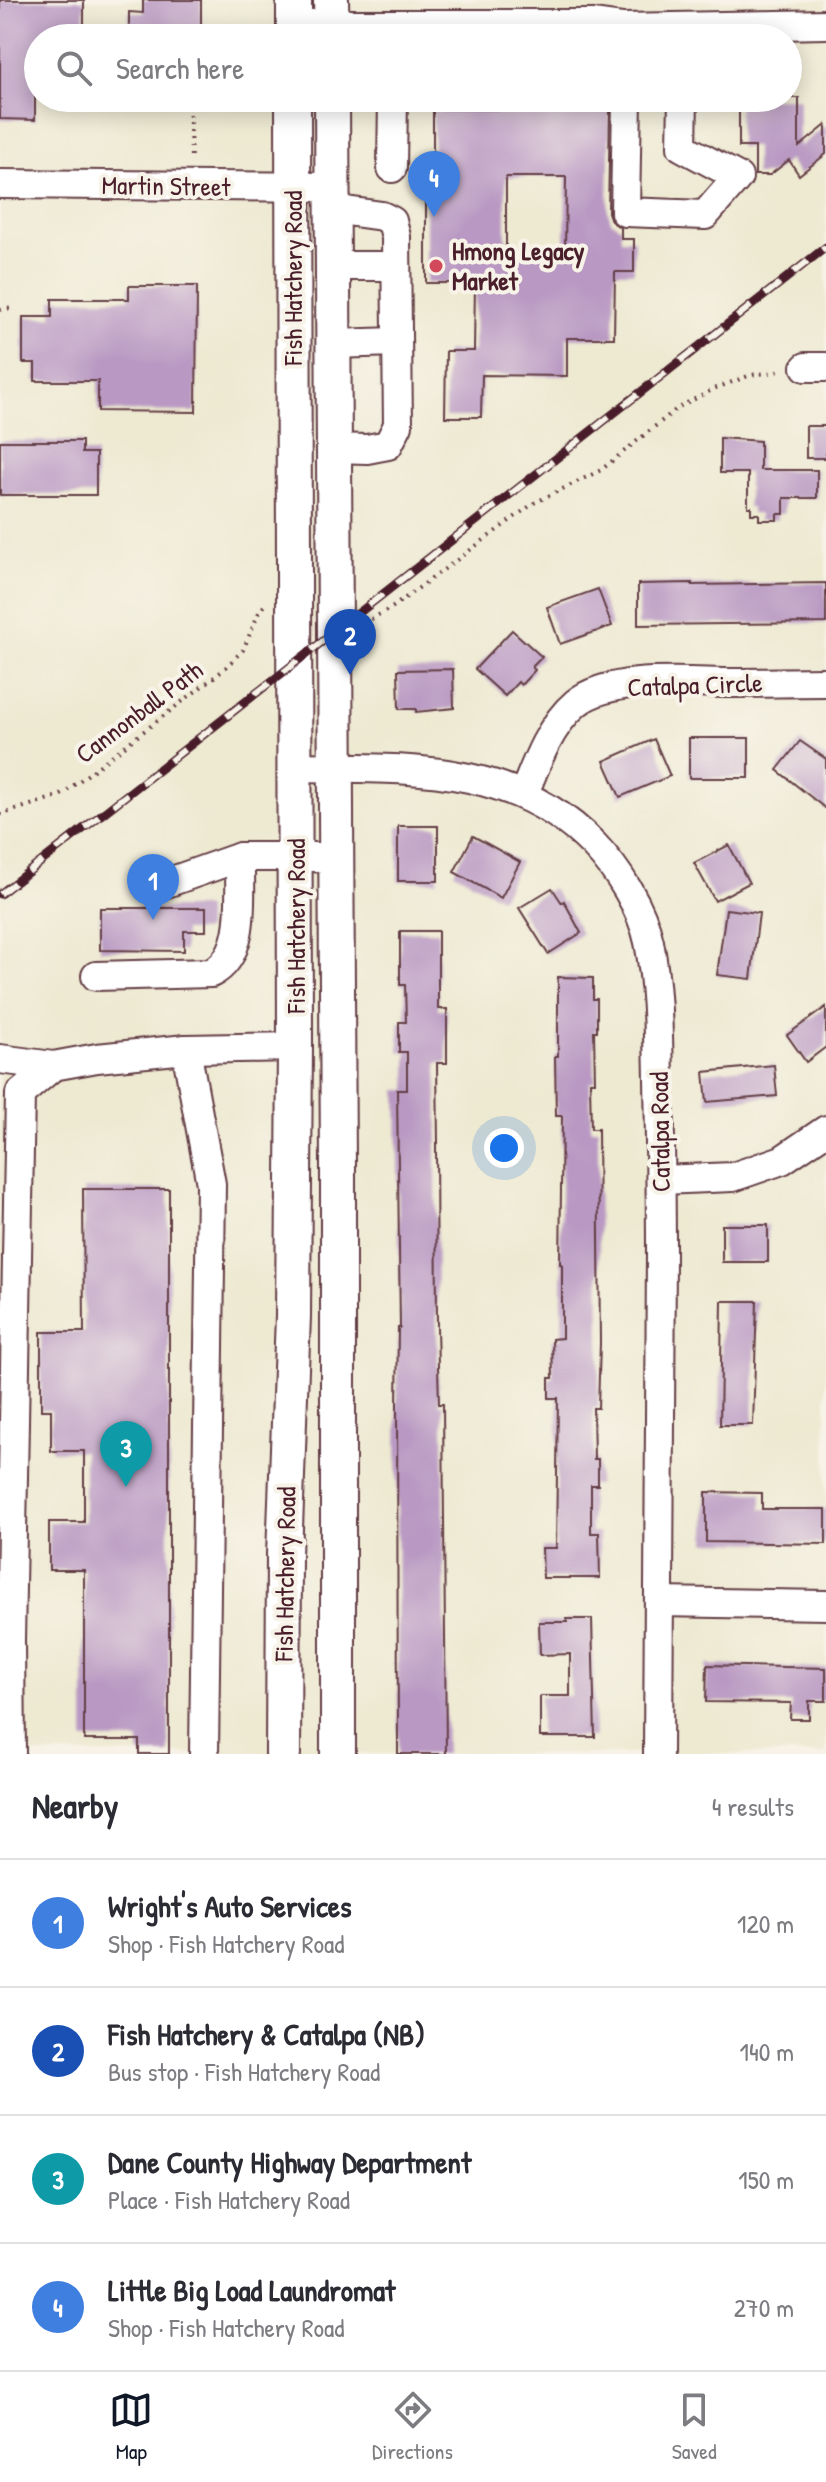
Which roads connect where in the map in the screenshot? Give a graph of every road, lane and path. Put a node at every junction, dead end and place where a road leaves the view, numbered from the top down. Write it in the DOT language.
graph roads {
  1 [pos="294,21"];
  2 [pos="332,21"];
  3 [pos="355,24"];
  4 [pos="826,24"];
  5 [pos="802,25"];
  6 [pos="189,112"];
  7 [pos="293,112"];
  8 [pos="332,112"];
  9 [pos="393,112"];
  10 [pos="627,112"];
  11 [pos="683,112"];
  12 [pos="203,158"];
  13 [pos="392,168"];
  14 [pos="0,184"];
  15 [pos="293,187"];
  16 [pos="332,198"];
  17 [pos="333,266"];
  18 [pos="396,266"];
  19 [pos="12,308"];
  20 [pos="0,310"];
  21 [pos="397,342"];
  22 [pos="333,344"];
  23 [pos="816,367"];
  24 [pos="333,448"];
  25 [pos="269,602"];
  26 [pos="364,623"];
  27 [pos="826,682"];
  28 [pos="296,767"];
  29 [pos="334,767"];
  30 [pos="524,794"];
  31 [pos="0,815"];
  32 [pos="240,857"];
  33 [pos="296,857"];
  34 [pos="335,857"];
  35 [pos="158,886"];
  36 [pos="96,976"];
  37 [pos="295,1047"];
  38 [pos="186,1049"];
  39 [pos="0,1059"];
  40 [pos="53,1066"];
  41 [pos="826,1130"];
  42 [pos="661,1180"];
  43 [pos="9,1205"];
  44 [pos="659,1602"];
  45 [pos="826,1605"];
  46 [pos="11,1754"];
  47 [pos="204,1754"];
  48 [pos="283,1754"];
  49 [pos="338,1754"];
  50 [pos="658,1754"];
  1 -- 2 [label="street"];
  2 -- 3 [label="street"];
  4 -- 5 [label="street"];
  6 -- 12 [label="path"];
  7 -- 15 [label="main road, Fish Hatchery Road"];
  8 -- 16 [label="main road, Fish Hatchery Road"];
  9 -- 13 [label="street"];
  10 -- 11 [label="street"];
  14 -- 15 [label="street, Martin Street"];
  15 -- 16 [label="street, Martin Street"];
  15 -- 28 [label="main road, Fish Hatchery Road"];
  16 -- 17 [label="main road, Fish Hatchery Road"];
  16 -- 18 [label="street, Martin Street"];
  17 -- 18 [label="street"];
  17 -- 22 [label="main road, Fish Hatchery Road"];
  18 -- 21 [label="street"];
  19 -- 20 [label="path"];
  21 -- 22 [label="street"];
  21 -- 24 [label="street"];
  22 -- 24 [label="main road, Fish Hatchery Road"];
  23 -- 26 [label="path"];
  24 -- 29 [label="main road, Fish Hatchery Road"];
  25 -- 31 [label="path, Cannonball Path"];
  27 -- 30 [label="street, Catalpa Circle"];
  28 -- 29 [label="street, Catalpa Road"];
  28 -- 33 [label="main road, Fish Hatchery Road"];
  29 -- 30 [label="street, Catalpa Road"];
  29 -- 34 [label="main road, Fish Hatchery Road"];
  30 -- 42 [label="street, Catalpa Road"];
  32 -- 33 [label="street"];
  32 -- 35 [label="street"];
  32 -- 36 [label="street"];
  33 -- 34 [label="street"];
  33 -- 37 [label="main road, Fish Hatchery Road"];
  34 -- 49 [label="main road, Fish Hatchery Road"];
  37 -- 38 [label="street"];
  37 -- 48 [label="main road, Fish Hatchery Road"];
  38 -- 40 [label="street"];
  38 -- 47 [label="street"];
  39 -- 40 [label="street"];
  40 -- 43 [label="street"];
  41 -- 42 [label="street"];
  42 -- 44 [label="street, Catalpa Road"];
  43 -- 46 [label="street"];
  44 -- 45 [label="street"];
  44 -- 50 [label="street, Catalpa Road"];
}
